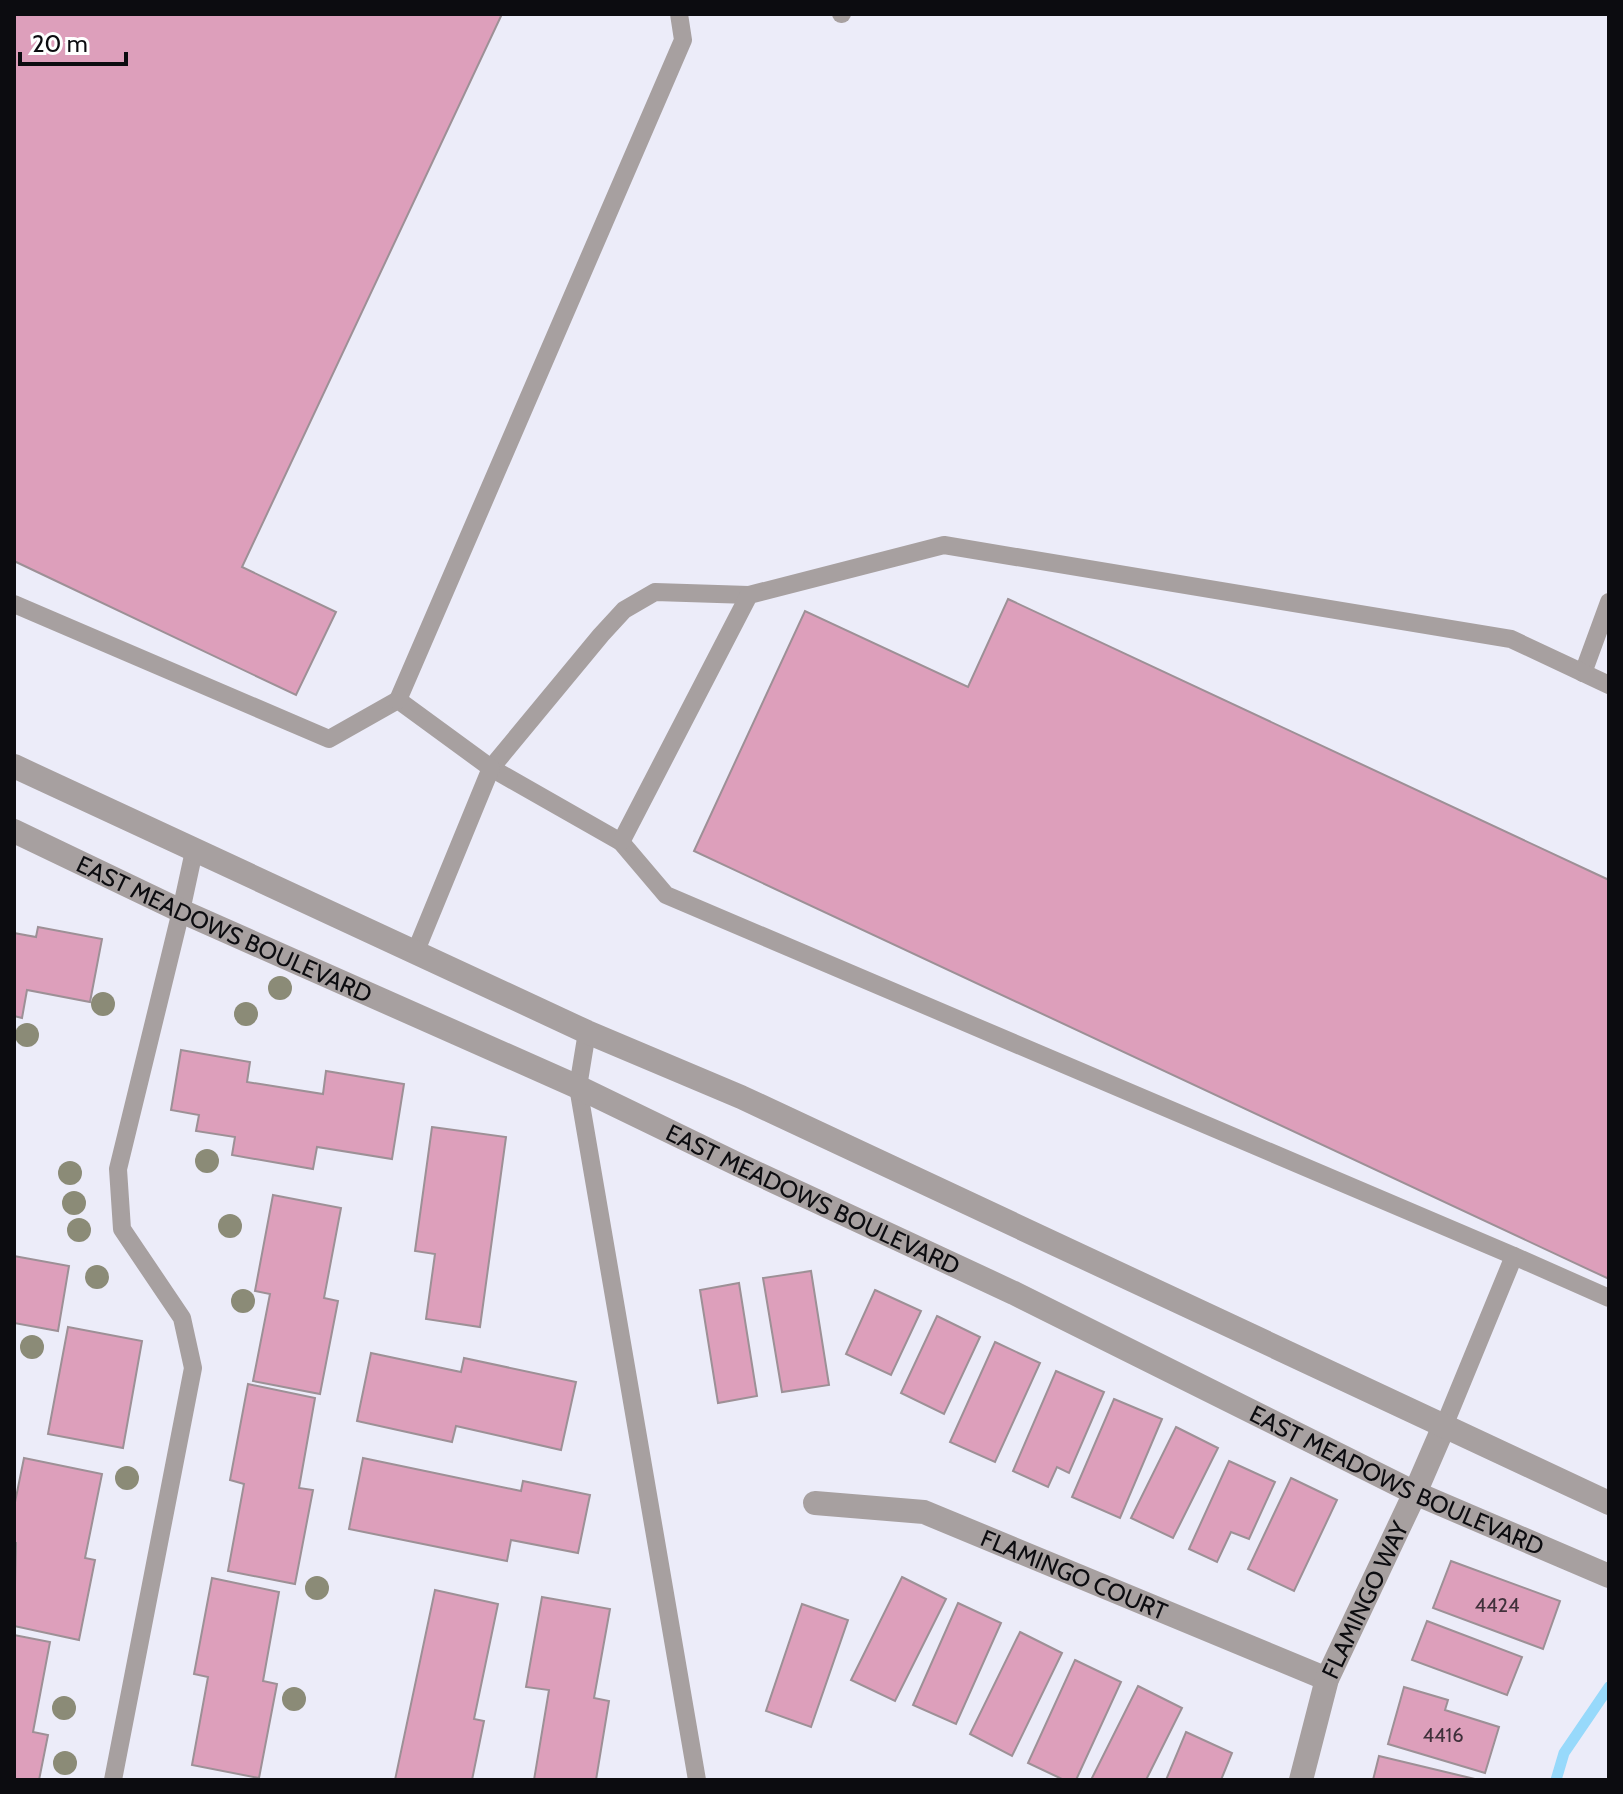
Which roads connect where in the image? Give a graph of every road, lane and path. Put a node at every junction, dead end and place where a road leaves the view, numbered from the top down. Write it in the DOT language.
graph roads {
  1 [pos="679,14"];
  2 [pos="749,595"];
  3 [pos="1609,602"];
  4 [pos="14,604"];
  5 [pos="1583,673"];
  6 [pos="1609,685"];
  7 [pos="398,700"];
  8 [pos="14,766"];
  9 [pos="491,768"];
  10 [pos="14,831"];
  11 [pos="621,842"];
  12 [pos="194,851"];
  13 [pos="181,911"];
  14 [pos="415,953"];
  15 [pos="587,1032"];
  16 [pos="578,1087"];
  17 [pos="1514,1256"];
  18 [pos="1609,1298"];
  19 [pos="1444,1426"];
  20 [pos="1415,1493"];
  21 [pos="815,1503"];
  22 [pos="1609,1503"];
  23 [pos="1609,1576"];
  24 [pos="1327,1679"];
  25 [pos="113,1780"];
  26 [pos="697,1780"];
  27 [pos="1301,1780"];
  1 -- 7 [label="lane"];
  2 -- 5 [label="lane"];
  2 -- 9 [label="lane"];
  2 -- 11 [label="lane"];
  3 -- 5 [label="lane"];
  4 -- 7 [label="lane"];
  5 -- 6 [label="lane"];
  7 -- 9 [label="lane"];
  8 -- 12 [label="street"];
  9 -- 11 [label="lane"];
  9 -- 14 [label="lane"];
  10 -- 13 [label="street, EAST MEADOWS BOULEVARD"];
  11 -- 17 [label="lane"];
  12 -- 13 [label="lane"];
  12 -- 14 [label="street"];
  13 -- 16 [label="street, EAST MEADOWS BOULEVARD"];
  13 -- 25 [label="lane"];
  14 -- 15 [label="street"];
  15 -- 16 [label="lane"];
  15 -- 19 [label="street"];
  16 -- 20 [label="street, EAST MEADOWS BOULEVARD"];
  16 -- 26 [label="lane"];
  17 -- 18 [label="lane"];
  17 -- 19 [label="lane"];
  19 -- 20 [label="street, FLAMINGO WAY"];
  19 -- 22 [label="street"];
  20 -- 23 [label="street, EAST MEADOWS BOULEVARD"];
  20 -- 24 [label="street, FLAMINGO WAY"];
  21 -- 24 [label="street, FLAMINGO COURT"];
  24 -- 27 [label="street, FLAMINGO WAY"];
}
